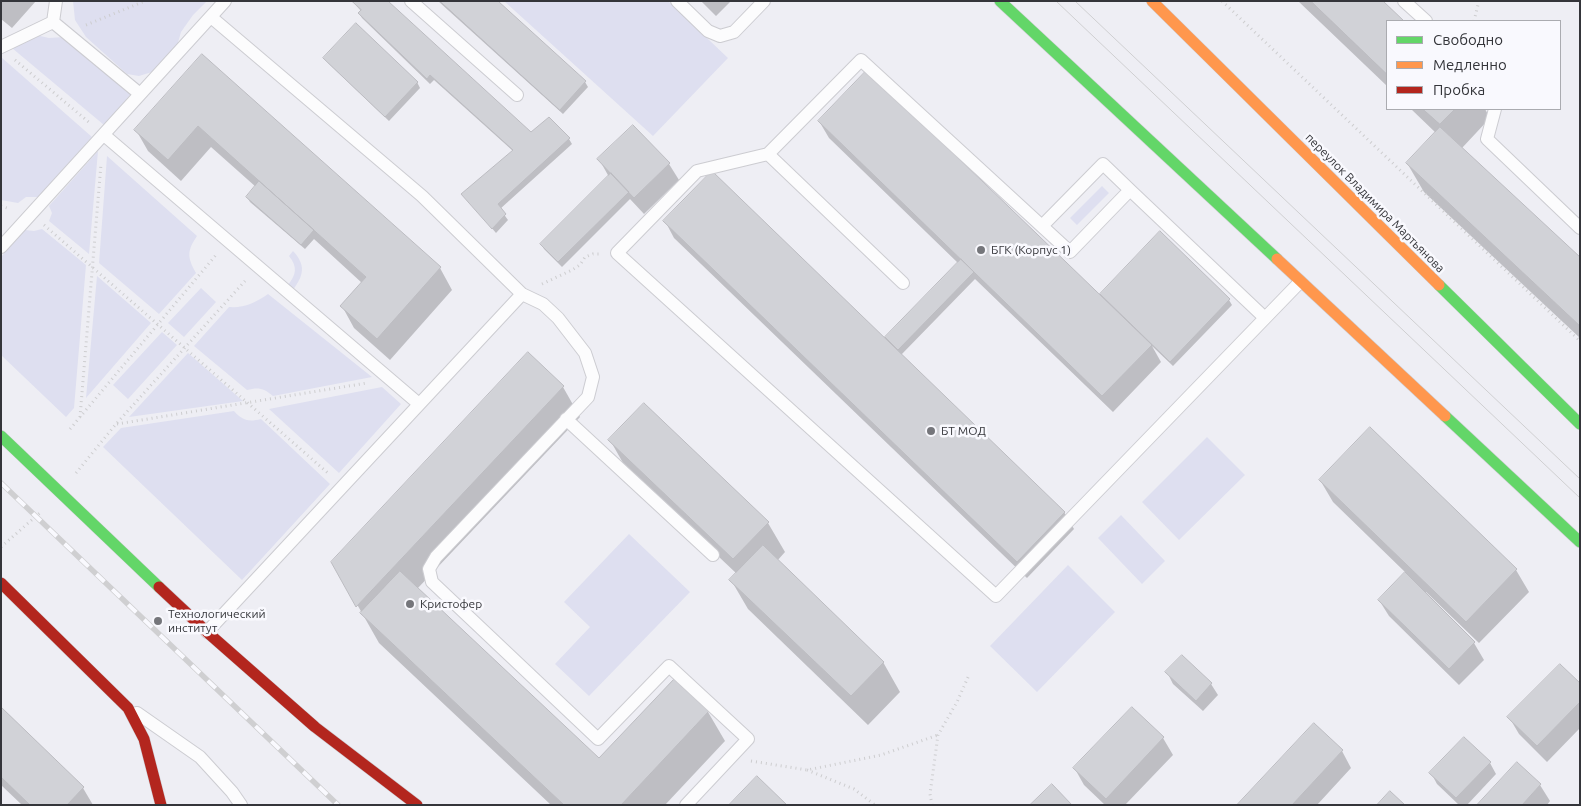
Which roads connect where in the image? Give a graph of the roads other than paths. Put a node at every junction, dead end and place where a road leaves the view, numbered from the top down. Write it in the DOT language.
graph roads {
  1 [pos="56,1"];
  2 [pos="225,1"];
  3 [pos="411,1"];
  4 [pos="677,1"];
  5 [pos="764,1"];
  6 [pos="1000,1"];
  7 [pos="1152,1"];
  8 [pos="1404,1"];
  9 [pos="211,18"];
  10 [pos="1425,20"];
  11 [pos="53,22"];
  12 [pos="5,50"];
  13 [pos="140,94"];
  14 [pos="517,95"];
  15 [pos="1495,110"];
  16 [pos="104,135"];
  17 [pos="768,154"];
  18 [pos="1130,190"];
  19 [pos="1042,226"];
  20 [pos="1580,228"];
  21 [pos="1,247"];
  22 [pos="1300,282"];
  23 [pos="903,283"];
  24 [pos="522,294"];
  25 [pos="1265,318"];
  26 [pos="419,404"];
  27 [pos="566,420"];
  28 [pos="1580,424"];
  29 [pos="1,436"];
  30 [pos="1580,542"];
  31 [pos="712,555"];
  32 [pos="1,583"];
  33 [pos="207,632"];
  34 [pos="128,708"];
  35 [pos="237,802"];
  36 [pos="161,805"];
  37 [pos="417,805"];
  38 [pos="686,805"];
  1 -- 11 [label="lane"];
  2 -- 9 [label="lane"];
  3 -- 14 [label="lane"];
  4 -- 5 [label="lane"];
  6 -- 22 [label="street"];
  7 -- 28 [label="street, переулок Владимира Мартьянова"];
  8 -- 10 [label="lane"];
  9 -- 13 [label="lane"];
  9 -- 24 [label="lane"];
  11 -- 12 [label="lane"];
  11 -- 13 [label="lane"];
  13 -- 16 [label="lane"];
  15 -- 20 [label="lane"];
  16 -- 21 [label="lane"];
  16 -- 26 [label="lane"];
  17 -- 19 [label="lane"];
  17 -- 23 [label="lane"];
  17 -- 25 [label="lane"];
  18 -- 19 [label="lane"];
  18 -- 19 [label="lane"];
  18 -- 25 [label="lane"];
  22 -- 25 [label="lane"];
  22 -- 30 [label="street"];
  24 -- 26 [label="lane"];
  24 -- 27 [label="lane"];
  26 -- 33 [label="lane"];
  27 -- 31 [label="lane"];
  27 -- 38 [label="lane"];
  29 -- 33 [label="street"];
  32 -- 34 [label="street"];
  33 -- 37 [label="street"];
  34 -- 35 [label="lane"];
  34 -- 36 [label="street"];
}
